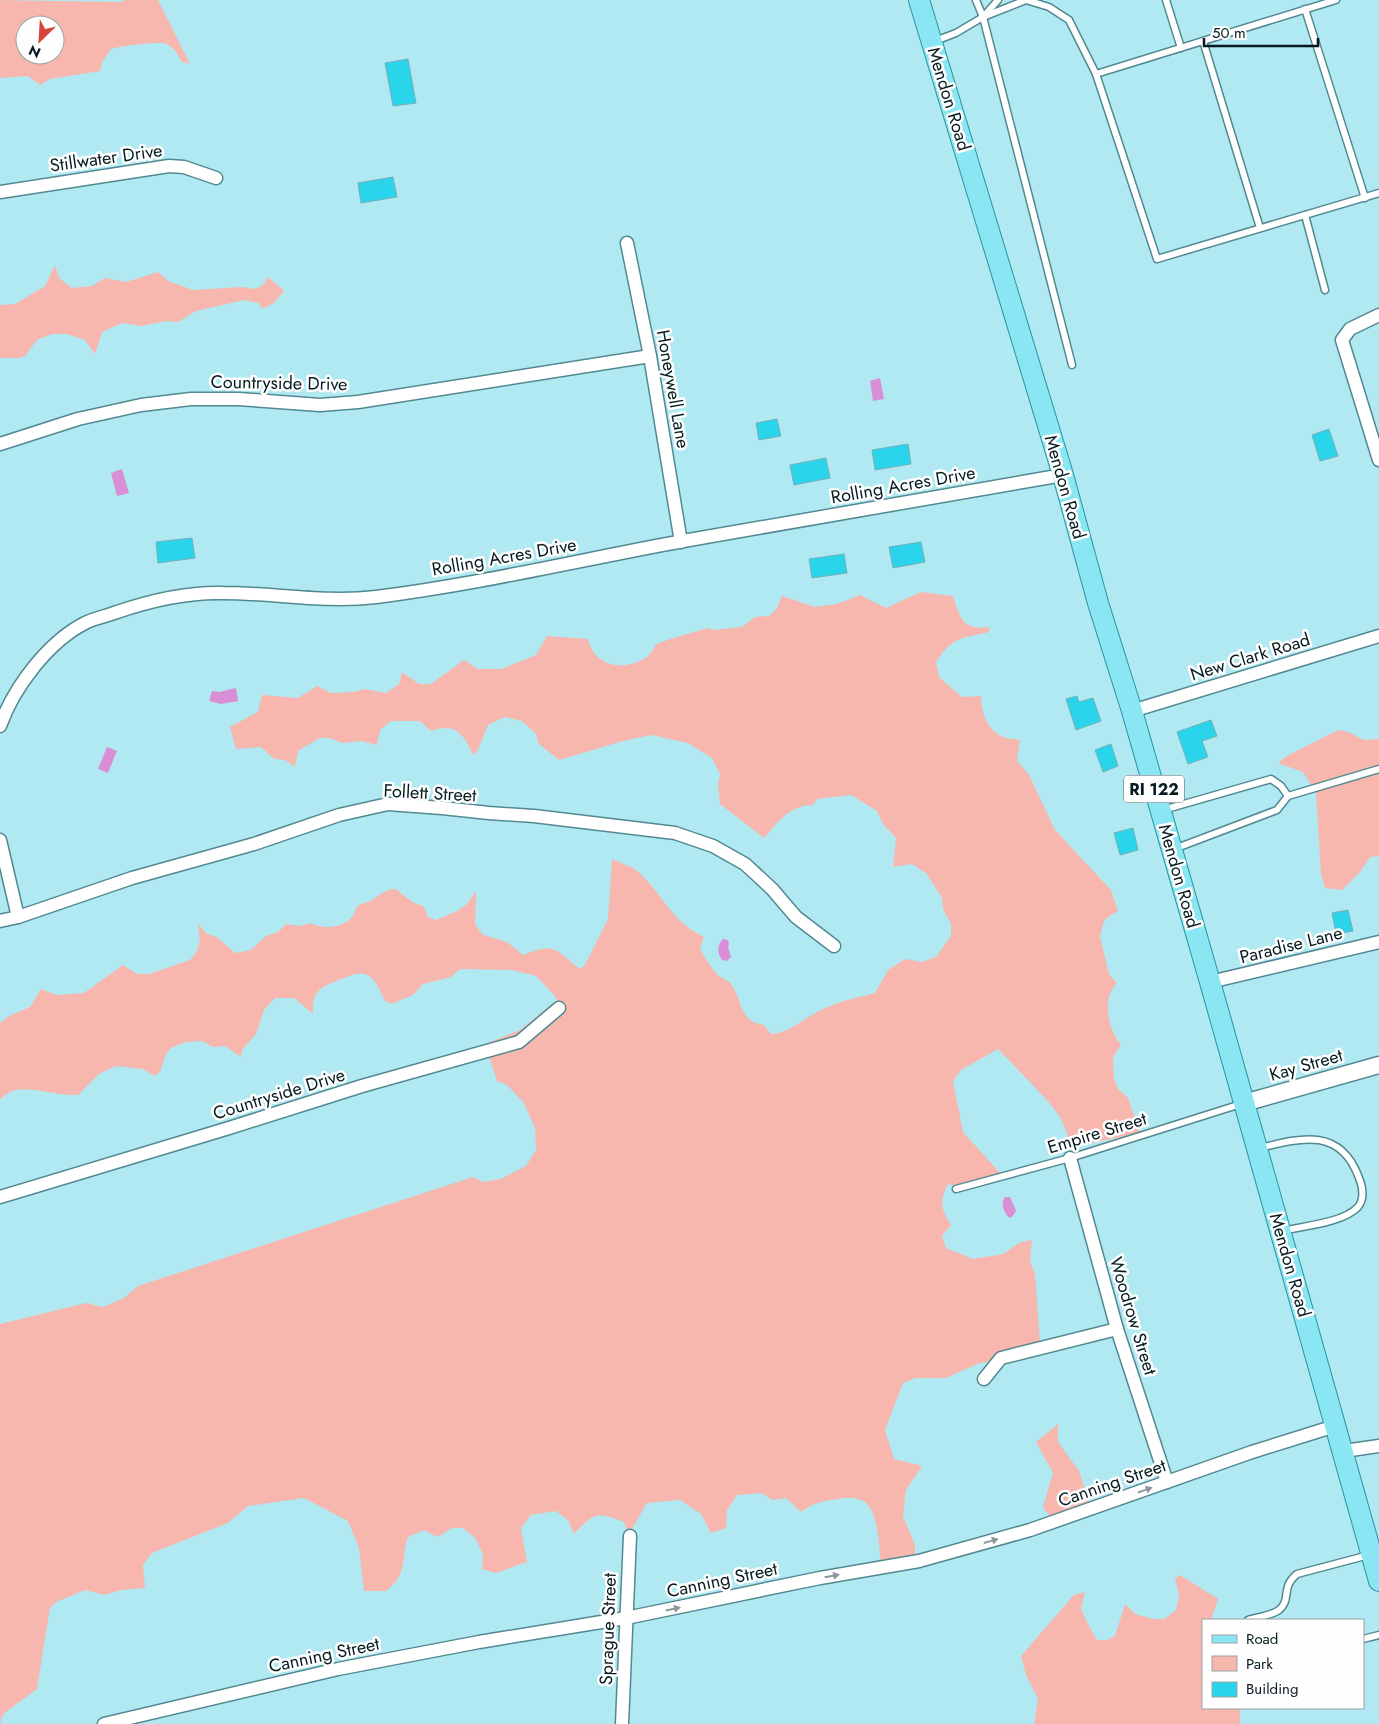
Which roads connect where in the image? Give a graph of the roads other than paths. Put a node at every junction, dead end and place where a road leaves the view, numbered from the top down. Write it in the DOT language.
graph roads {
  1 [pos="919,0"];
  2 [pos="976,0"];
  3 [pos="998,0"];
  4 [pos="1166,0"];
  5 [pos="1336,0"];
  6 [pos="1305,9"];
  7 [pos="983,18"];
  8 [pos="1203,41"];
  9 [pos="932,43"];
  10 [pos="1181,48"];
  11 [pos="1096,74"];
  12 [pos="216,178"];
  13 [pos="0,192"];
  14 [pos="1379,193"];
  15 [pos="1364,198"];
  16 [pos="1305,215"];
  17 [pos="1260,228"];
  18 [pos="627,243"];
  19 [pos="1325,290"];
  20 [pos="1379,315"];
  21 [pos="650,356"];
  22 [pos="1072,365"];
  23 [pos="0,444"];
  24 [pos="1379,460"];
  25 [pos="1063,475"];
  26 [pos="681,542"];
  27 [pos="1379,636"];
  28 [pos="1132,711"];
  29 [pos="0,726"];
  30 [pos="1379,769"];
  31 [pos="1288,796"];
  32 [pos="1160,811"];
  33 [pos="0,840"];
  34 [pos="1171,850"];
  35 [pos="18,917"];
  36 [pos="0,921"];
  37 [pos="1379,942"];
  38 [pos="834,946"];
  39 [pos="1210,982"];
  40 [pos="559,1008"];
  41 [pos="1379,1065"];
  42 [pos="1244,1103"];
  43 [pos="1257,1149"];
  44 [pos="1070,1158"];
  45 [pos="956,1189"];
  46 [pos="0,1197"];
  47 [pos="1280,1231"];
  48 [pos="1117,1329"];
  49 [pos="984,1378"];
  50 [pos="1336,1426"];
  51 [pos="1379,1446"];
  52 [pos="1344,1451"];
  53 [pos="1167,1482"];
  54 [pos="630,1536"];
  55 [pos="1372,1554"];
  56 [pos="1379,1581"];
  57 [pos="626,1618"];
  58 [pos="1251,1619"];
  59 [pos="1379,1635"];
  60 [pos="1364,1639"];
  61 [pos="104,1724"];
  62 [pos="622,1724"];
  1 -- 9 [label="main road, Mendon Road / RI 122"];
  2 -- 7 [label="lane"];
  3 -- 7 [label="lane"];
  4 -- 10 [label="lane"];
  5 -- 6 [label="lane"];
  6 -- 8 [label="lane"];
  6 -- 15 [label="lane"];
  7 -- 9 [label="lane"];
  7 -- 11 [label="lane"];
  7 -- 22 [label="lane"];
  8 -- 10 [label="lane"];
  8 -- 17 [label="lane"];
  9 -- 25 [label="main road, Mendon Road / RI 122"];
  10 -- 11 [label="lane"];
  11 -- 17 [label="lane"];
  12 -- 13 [label="street, Stillwater Drive"];
  14 -- 15 [label="lane"];
  15 -- 16 [label="lane"];
  16 -- 17 [label="lane"];
  16 -- 19 [label="lane"];
  18 -- 21 [label="street, Honeywell Lane"];
  20 -- 24 [label="street"];
  21 -- 23 [label="street, Countryside Drive"];
  21 -- 26 [label="street, Honeywell Lane"];
  25 -- 26 [label="street, Rolling Acres Drive"];
  25 -- 28 [label="main road, Mendon Road / RI 122"];
  26 -- 29 [label="street, Rolling Acres Drive"];
  27 -- 28 [label="street, New Clark Road"];
  28 -- 32 [label="main road, Mendon Road / RI 122"];
  30 -- 31 [label="lane"];
  31 -- 32 [label="lane"];
  31 -- 34 [label="lane"];
  32 -- 34 [label="main road, Mendon Road / RI 122"];
  33 -- 35 [label="street"];
  34 -- 39 [label="main road, Mendon Road / RI 122"];
  35 -- 36 [label="street, Follett Street"];
  35 -- 38 [label="street, Follett Street"];
  37 -- 39 [label="street, Paradise Lane"];
  39 -- 42 [label="main road, Mendon Road / RI 122"];
  40 -- 46 [label="street, Countryside Drive"];
  41 -- 42 [label="street, Kay Street"];
  42 -- 43 [label="main road, Mendon Road / RI 122"];
  42 -- 44 [label="lane, Empire Street"];
  43 -- 47 [label="main road, Mendon Road / RI 122"];
  43 -- 47 [label="lane"];
  44 -- 45 [label="lane, Empire Street"];
  44 -- 48 [label="street, Woodrow Street"];
  47 -- 50 [label="main road, Mendon Road / RI 122"];
  48 -- 49 [label="street"];
  48 -- 53 [label="street, Woodrow Street"];
  50 -- 52 [label="main road, Mendon Road / RI 122"];
  50 -- 53 [label="street, Canning Street"];
  51 -- 52 [label="street"];
  52 -- 55 [label="main road, Mendon Road / RI 122"];
  57 -- 53 [label="street, Canning Street, one-way"];
  54 -- 57 [label="street, Sprague Street"];
  55 -- 56 [label="main road, Mendon Road / RI 122"];
  55 -- 58 [label="lane"];
  57 -- 61 [label="street, Canning Street"];
  57 -- 62 [label="street, Sprague Street"];
  59 -- 60 [label="lane"];
}
